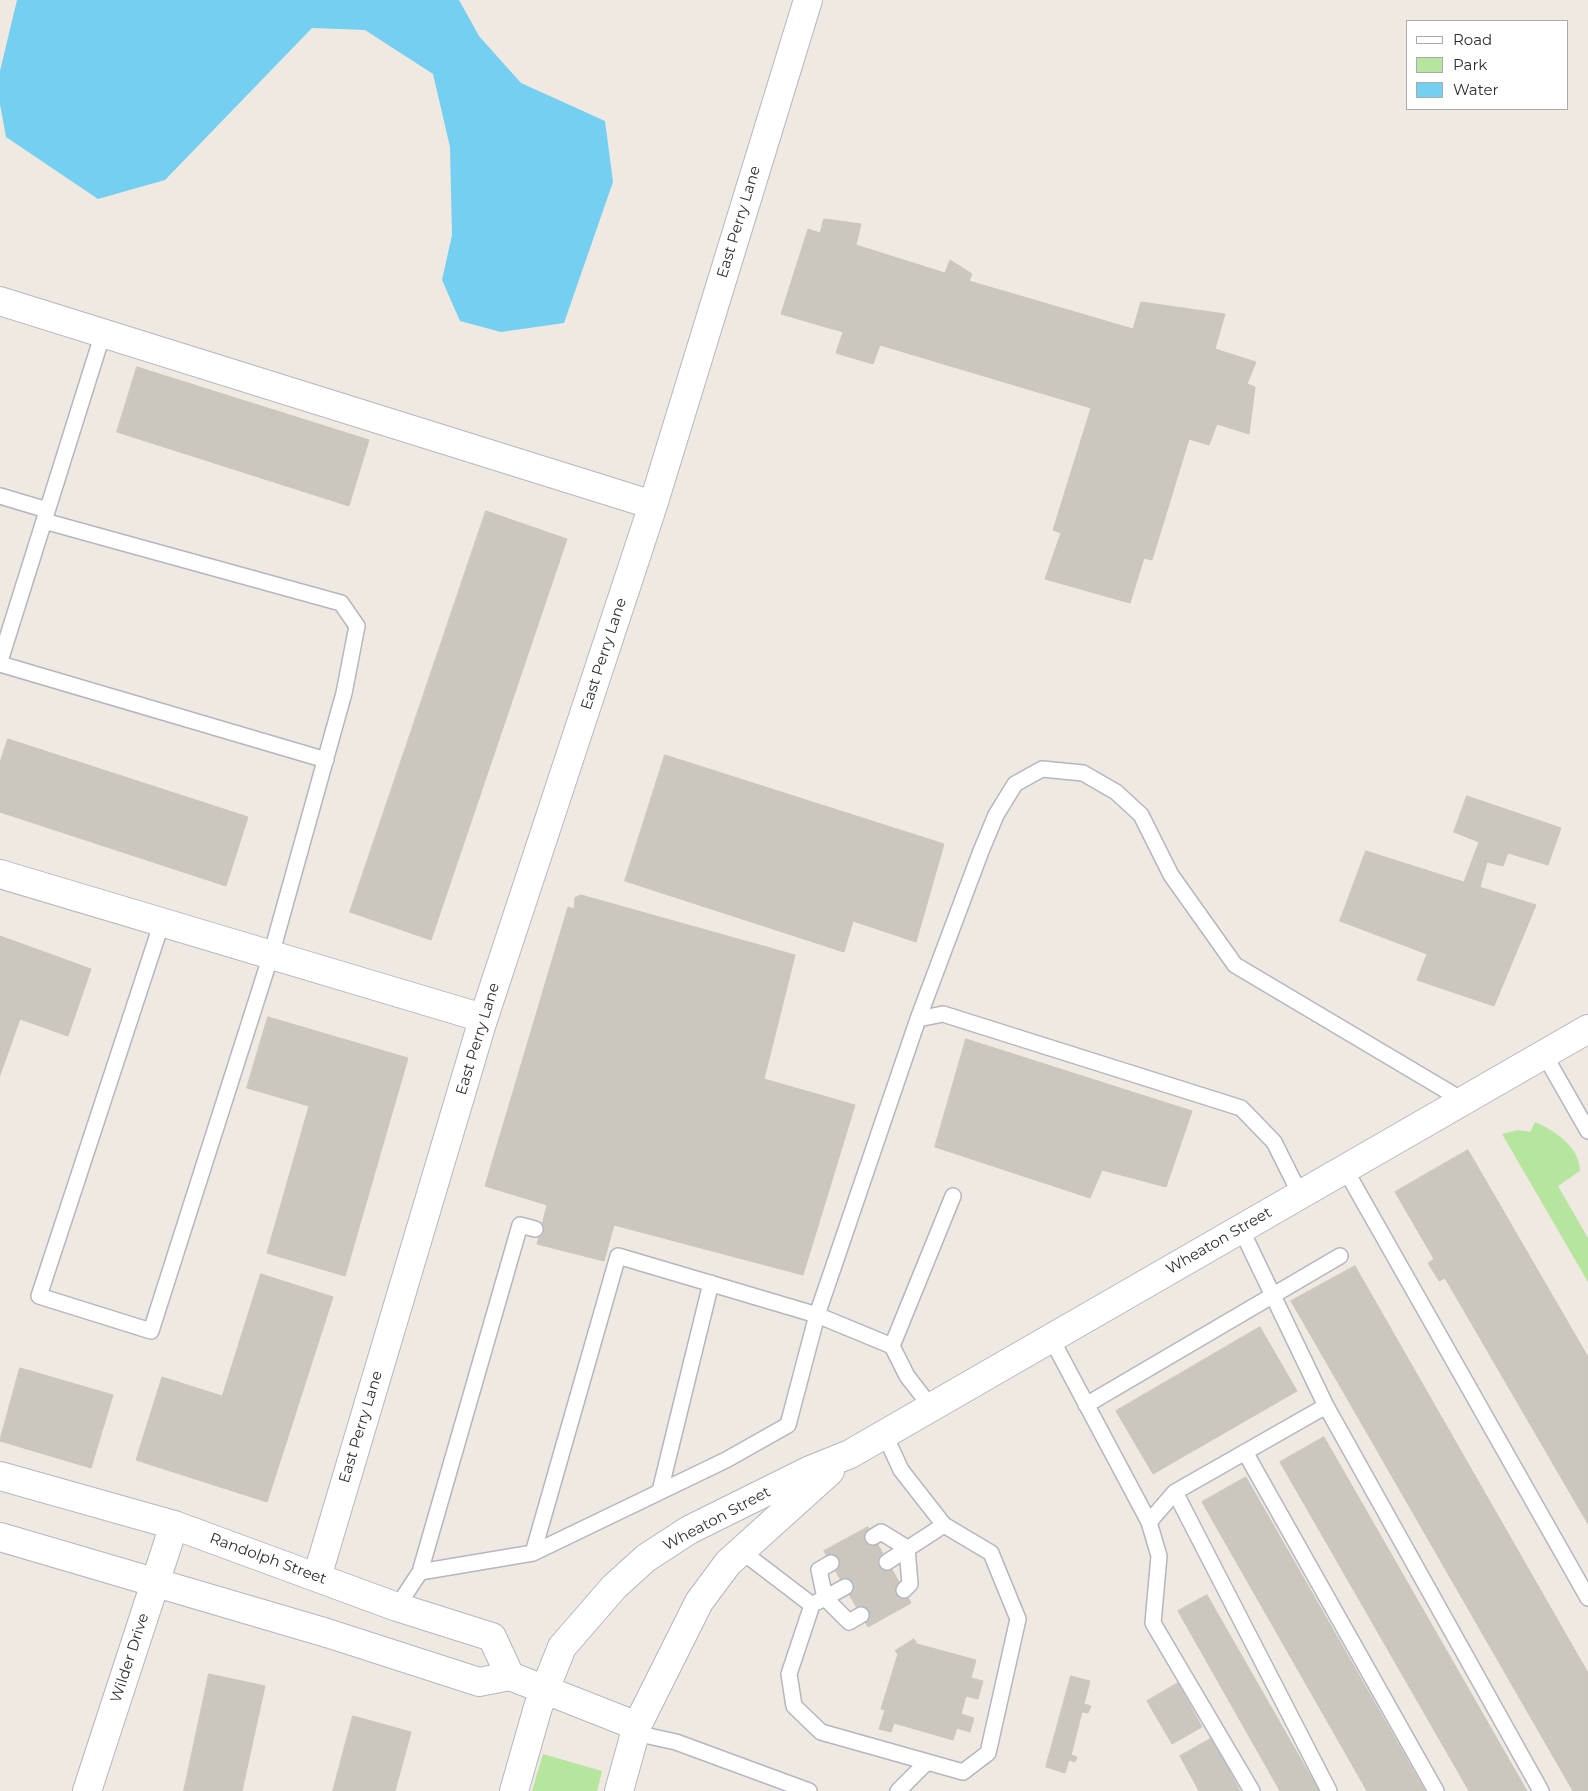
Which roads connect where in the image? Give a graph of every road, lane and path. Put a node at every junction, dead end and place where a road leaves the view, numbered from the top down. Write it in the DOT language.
graph roads {
  1 [pos="808,0"];
  2 [pos="0,301"];
  3 [pos="103,333"];
  4 [pos="0,496"];
  5 [pos="653,505"];
  6 [pos="46,516"];
  7 [pos="0,659"];
  8 [pos="326,760"];
  9 [pos="0,874"];
  10 [pos="162,922"];
  11 [pos="271,955"];
  12 [pos="918,1019"];
  13 [pos="482,1023"];
  14 [pos="1588,1029"];
  15 [pos="1544,1054"];
  16 [pos="1464,1102"];
  17 [pos="1588,1131"];
  18 [pos="1344,1170"];
  19 [pos="1300,1194"];
  20 [pos="953,1196"];
  21 [pos="535,1229"];
  22 [pos="1241,1229"];
  23 [pos="1340,1256"];
  24 [pos="711,1283"];
  25 [pos="1273,1296"];
  26 [pos="817,1315"];
  27 [pos="1051,1338"];
  28 [pos="892,1346"];
  29 [pos="1086,1405"];
  30 [pos="1326,1406"];
  31 [pos="931,1407"];
  32 [pos="884,1433"];
  33 [pos="1245,1452"];
  34 [pos="850,1454"];
  35 [pos="0,1476"];
  36 [pos="660,1491"];
  37 [pos="1175,1492"];
  38 [pos="1149,1522"];
  39 [pos="944,1524"];
  40 [pos="174,1525"];
  41 [pos="0,1536"];
  42 [pos="873,1537"];
  43 [pos="907,1548"];
  44 [pos="740,1550"];
  45 [pos="532,1552"];
  46 [pos="887,1562"];
  47 [pos="831,1563"];
  48 [pos="420,1572"];
  49 [pos="317,1577"];
  50 [pos="154,1582"];
  51 [pos="845,1587"];
  52 [pos="904,1590"];
  53 [pos="1588,1598"];
  54 [pos="818,1602"];
  55 [pos="397,1607"];
  56 [pos="861,1615"];
  57 [pos="510,1676"];
  58 [pos="541,1699"];
  59 [pos="638,1726"];
  60 [pos="926,1763"];
  61 [pos="87,1791"];
  62 [pos="514,1791"];
  63 [pos="619,1791"];
  64 [pos="809,1791"];
  65 [pos="898,1791"];
  66 [pos="1252,1791"];
  67 [pos="1329,1791"];
  68 [pos="1436,1791"];
  69 [pos="1542,1791"];
  1 -- 5 [label="street, East Perry Lane"];
  2 -- 3 [label="street"];
  3 -- 5 [label="street"];
  3 -- 6 [label="lane"];
  4 -- 6 [label="lane"];
  5 -- 13 [label="street, East Perry Lane"];
  6 -- 7 [label="lane"];
  6 -- 8 [label="lane"];
  7 -- 8 [label="lane"];
  8 -- 11 [label="lane"];
  9 -- 10 [label="street"];
  10 -- 11 [label="street"];
  10 -- 11 [label="lane"];
  11 -- 13 [label="street"];
  12 -- 16 [label="lane"];
  12 -- 19 [label="lane"];
  12 -- 26 [label="lane"];
  13 -- 49 [label="street, East Perry Lane"];
  14 -- 15 [label="street, Wheaton Street"];
  15 -- 16 [label="street, Wheaton Street"];
  15 -- 17 [label="lane"];
  16 -- 18 [label="street, Wheaton Street"];
  18 -- 19 [label="street, Wheaton Street"];
  18 -- 53 [label="lane"];
  19 -- 22 [label="street, Wheaton Street"];
  20 -- 28 [label="lane"];
  21 -- 48 [label="lane"];
  22 -- 25 [label="lane"];
  22 -- 27 [label="street, Wheaton Street"];
  23 -- 25 [label="lane"];
  24 -- 26 [label="lane"];
  24 -- 36 [label="lane"];
  24 -- 45 [label="lane"];
  25 -- 29 [label="lane"];
  25 -- 30 [label="lane"];
  26 -- 28 [label="lane"];
  26 -- 36 [label="lane"];
  27 -- 29 [label="lane"];
  27 -- 31 [label="street, Wheaton Street"];
  28 -- 31 [label="lane"];
  29 -- 38 [label="lane"];
  30 -- 33 [label="lane"];
  30 -- 69 [label="lane"];
  31 -- 32 [label="street, Wheaton Street"];
  32 -- 34 [label="street, Wheaton Street"];
  32 -- 39 [label="lane"];
  33 -- 37 [label="lane"];
  33 -- 68 [label="lane"];
  34 -- 44 [label="street, Wheaton Street"];
  34 -- 58 [label="street, Wheaton Street"];
  35 -- 40 [label="street, Randolph Street"];
  36 -- 45 [label="lane"];
  37 -- 38 [label="lane"];
  37 -- 67 [label="lane"];
  38 -- 66 [label="lane"];
  39 -- 43 [label="lane"];
  39 -- 60 [label="lane"];
  40 -- 49 [label="street, Randolph Street"];
  40 -- 50 [label="street, Wilder Drive"];
  41 -- 50 [label="street"];
  42 -- 43 [label="lane"];
  43 -- 46 [label="lane"];
  43 -- 52 [label="lane"];
  44 -- 54 [label="lane"];
  44 -- 59 [label="street, Wheaton Street"];
  45 -- 48 [label="lane"];
  47 -- 54 [label="lane"];
  48 -- 55 [label="lane"];
  49 -- 55 [label="street, Randolph Street"];
  50 -- 57 [label="street"];
  50 -- 61 [label="street, Wilder Drive"];
  51 -- 54 [label="lane"];
  54 -- 56 [label="lane"];
  54 -- 60 [label="lane"];
  55 -- 57 [label="street, Randolph Street"];
  57 -- 58 [label="street"];
  58 -- 59 [label="street"];
  58 -- 62 [label="street, Wheaton Street"];
  59 -- 63 [label="street, Wheaton Street"];
  59 -- 64 [label="lane"];
  60 -- 65 [label="lane"];
}
